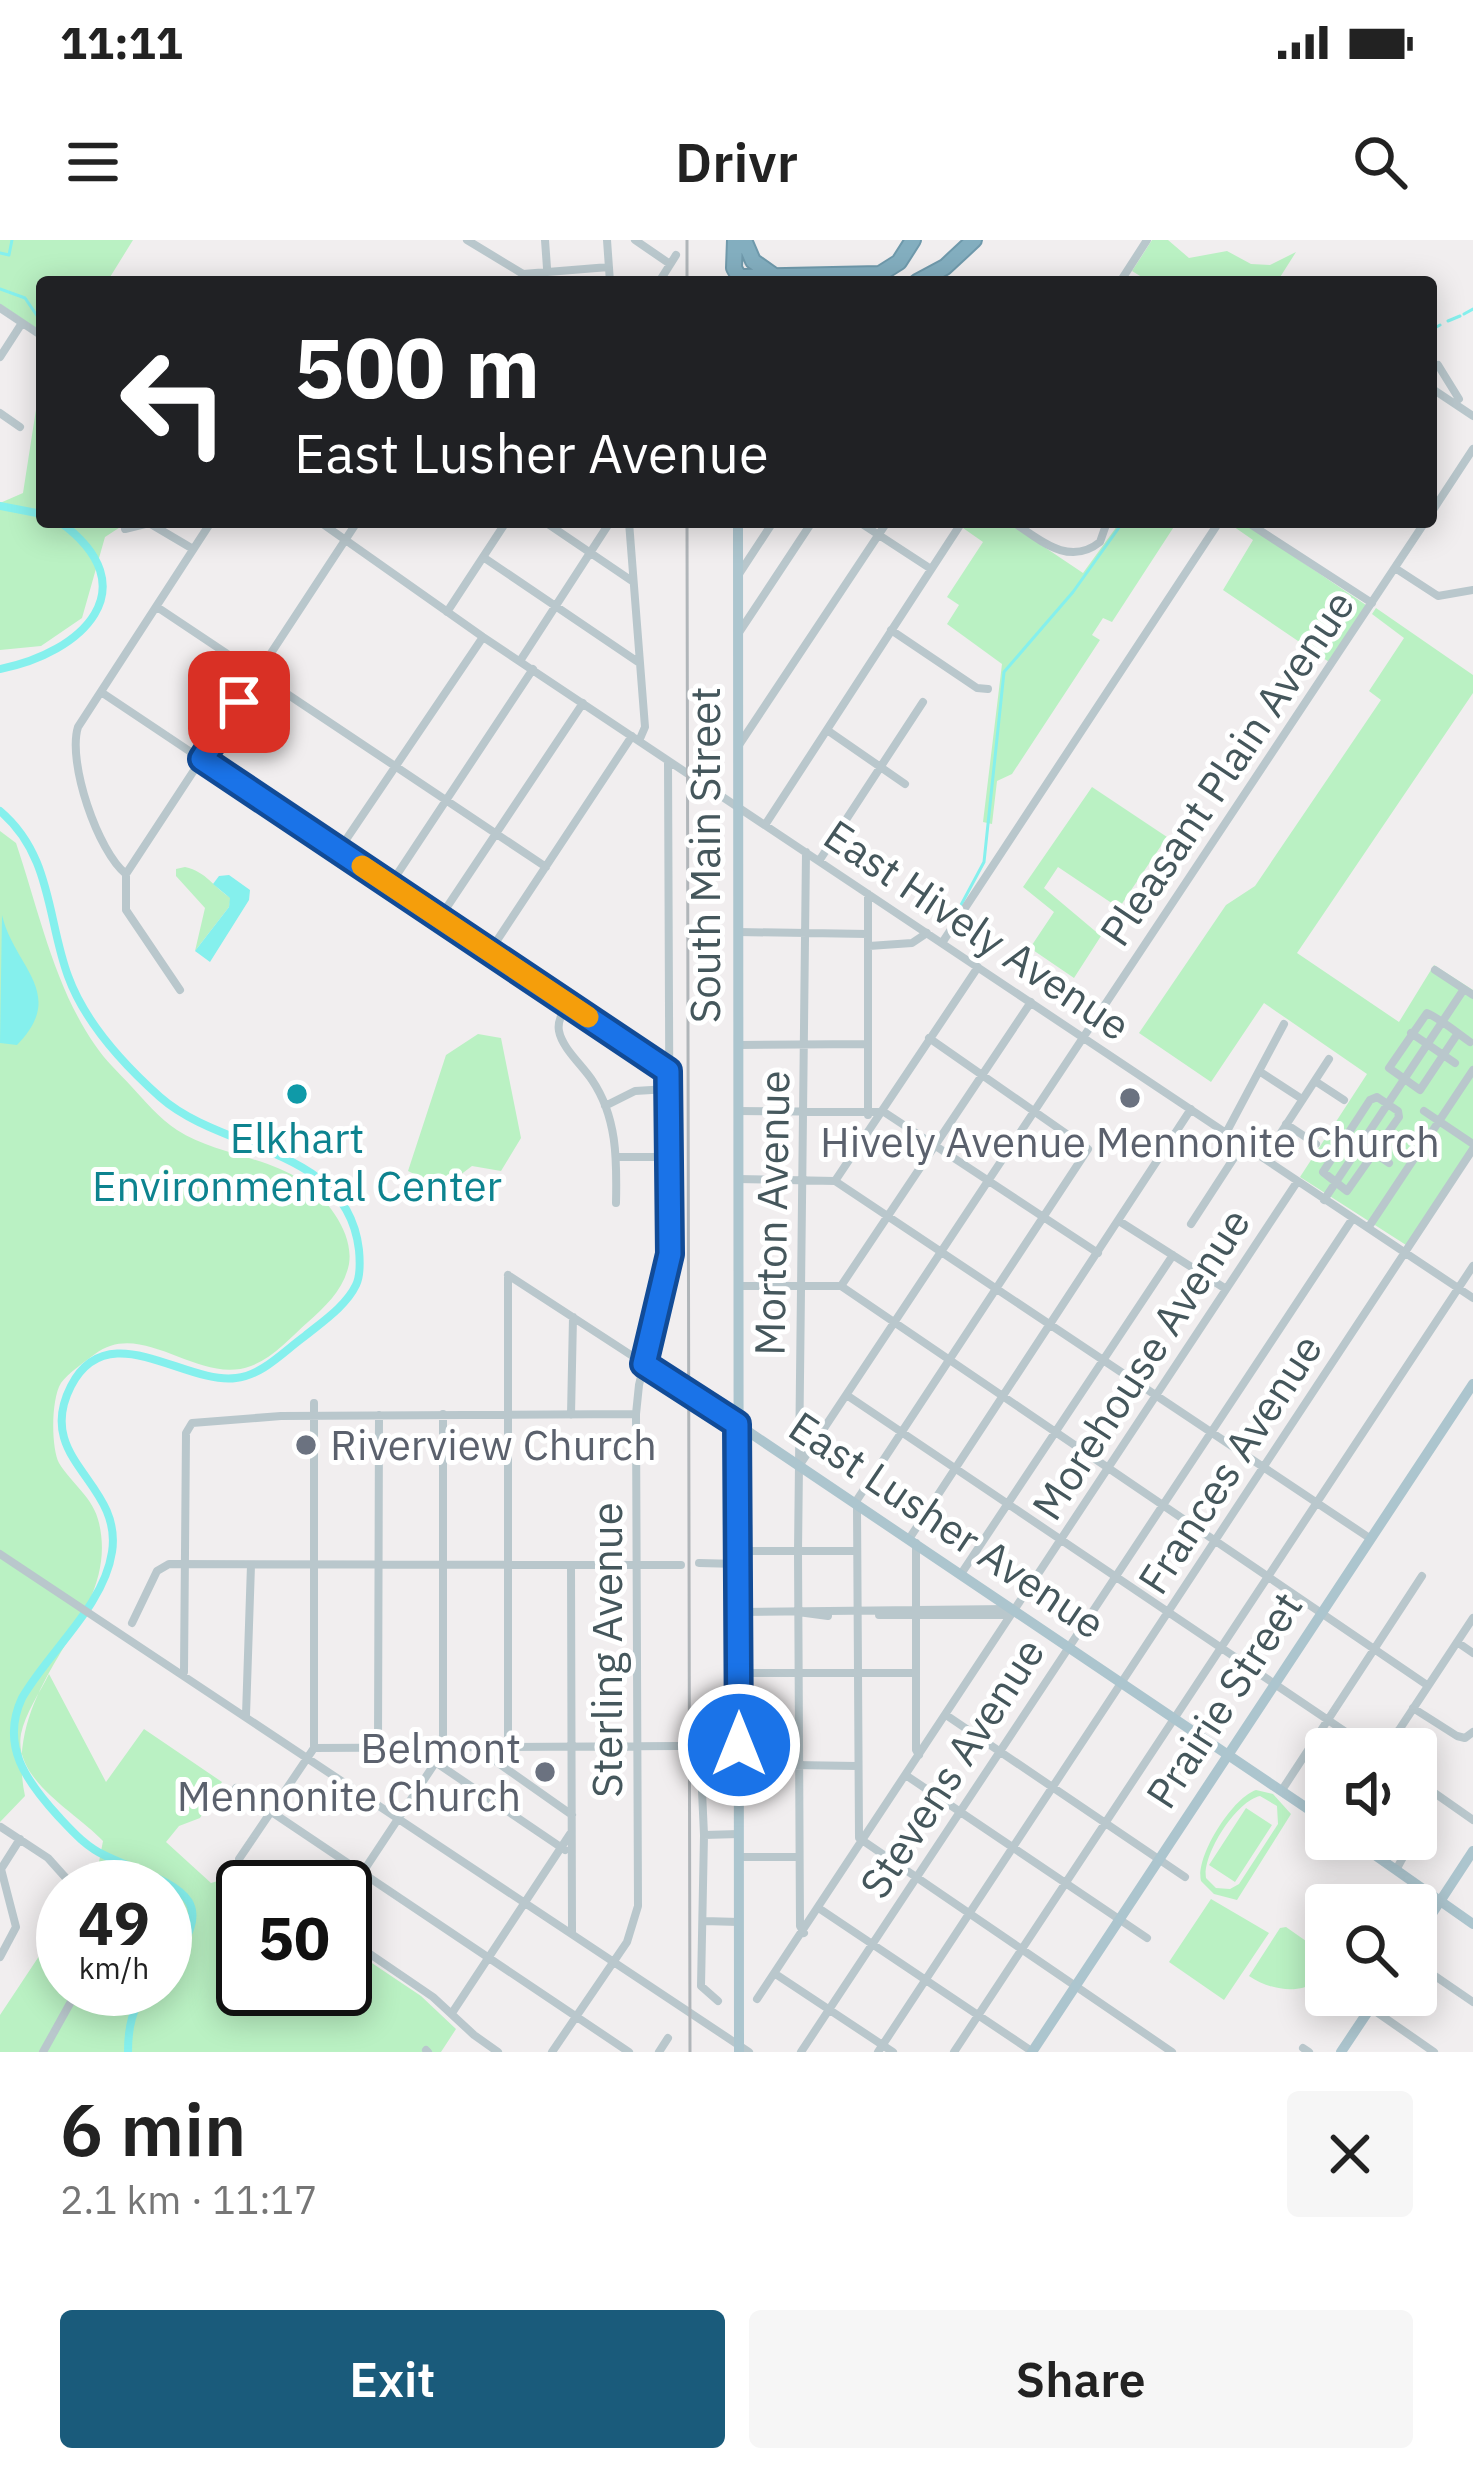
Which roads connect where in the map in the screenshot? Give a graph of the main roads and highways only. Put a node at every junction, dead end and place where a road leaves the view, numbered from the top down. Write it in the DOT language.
graph roads {
  1 [pos="740,240"];
  2 [pos="913,240"];
  3 [pos="974,240"];
  4 [pos="739,276"];
  5 [pos="778,276"];
  6 [pos="929,276"];
  7 [pos="738,528"];
  8 [pos="1473,1384"];
  9 [pos="737,1424"];
  10 [pos="1228,1753"];
  11 [pos="1305,1806"];
  12 [pos="1473,1851"];
  13 [pos="1382,1860"];
  14 [pos="1441,1902"];
  15 [pos="1437,1908"];
  16 [pos="1473,1924"];
  17 [pos="1365,2016"];
  18 [pos="742,2050"];
  19 [pos="1033,2052"];
  20 [pos="1341,2052"];
  1 -- 4 [label="highway"];
  1 -- 5 [label="highway"];
  2 -- 5 [label="highway"];
  3 -- 6 [label="highway"];
  7 -- 9 [label="main road, South Main Street"];
  8 -- 10 [label="main road, Prairie Street"];
  9 -- 10 [label="main road, East Lusher Avenue"];
  9 -- 18 [label="main road, South Main Street"];
  10 -- 11 [label="main road, East Lusher Avenue"];
  10 -- 19 [label="main road, Prairie Street"];
  12 -- 14 [label="main road"];
  13 -- 14 [label="main road"];
  14 -- 15 [label="main road"];
  14 -- 16 [label="main road"];
  17 -- 20 [label="main road"];
}
